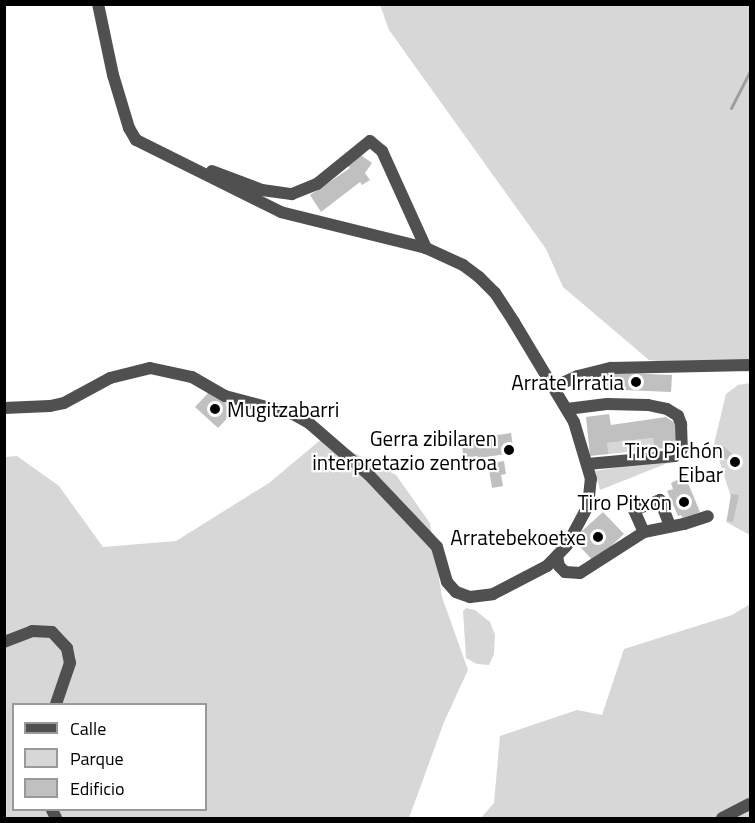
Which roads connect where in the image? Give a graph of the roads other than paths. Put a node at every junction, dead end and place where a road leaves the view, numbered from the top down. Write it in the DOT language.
graph roads {
  1 [pos="98,4"];
  2 [pos="188,166"];
  3 [pos="426,248"];
  4 [pos="750,365"];
  5 [pos="554,387"];
  6 [pos="4,408"];
  7 [pos="567,409"];
  8 [pos="587,464"];
  9 [pos="708,516"];
  10 [pos="670,526"];
  11 [pos="644,532"];
  12 [pos="558,561"];
  13 [pos="4,642"];
  14 [pos="57,703"];
  15 [pos="750,804"];
  16 [pos="722,819"];
  1 -- 2 [label="street"];
  2 -- 3 [label="street"];
  2 -- 3 [label="street"];
  3 -- 5 [label="street"];
  4 -- 5 [label="street"];
  5 -- 7 [label="street"];
  6 -- 12 [label="street"];
  7 -- 8 [label="street"];
  7 -- 8 [label="street"];
  8 -- 12 [label="street"];
  9 -- 10 [label="street"];
  10 -- 11 [label="street"];
  10 -- 11 [label="street"];
  11 -- 12 [label="street"];
  13 -- 14 [label="street"];
  15 -- 16 [label="street"];
}
